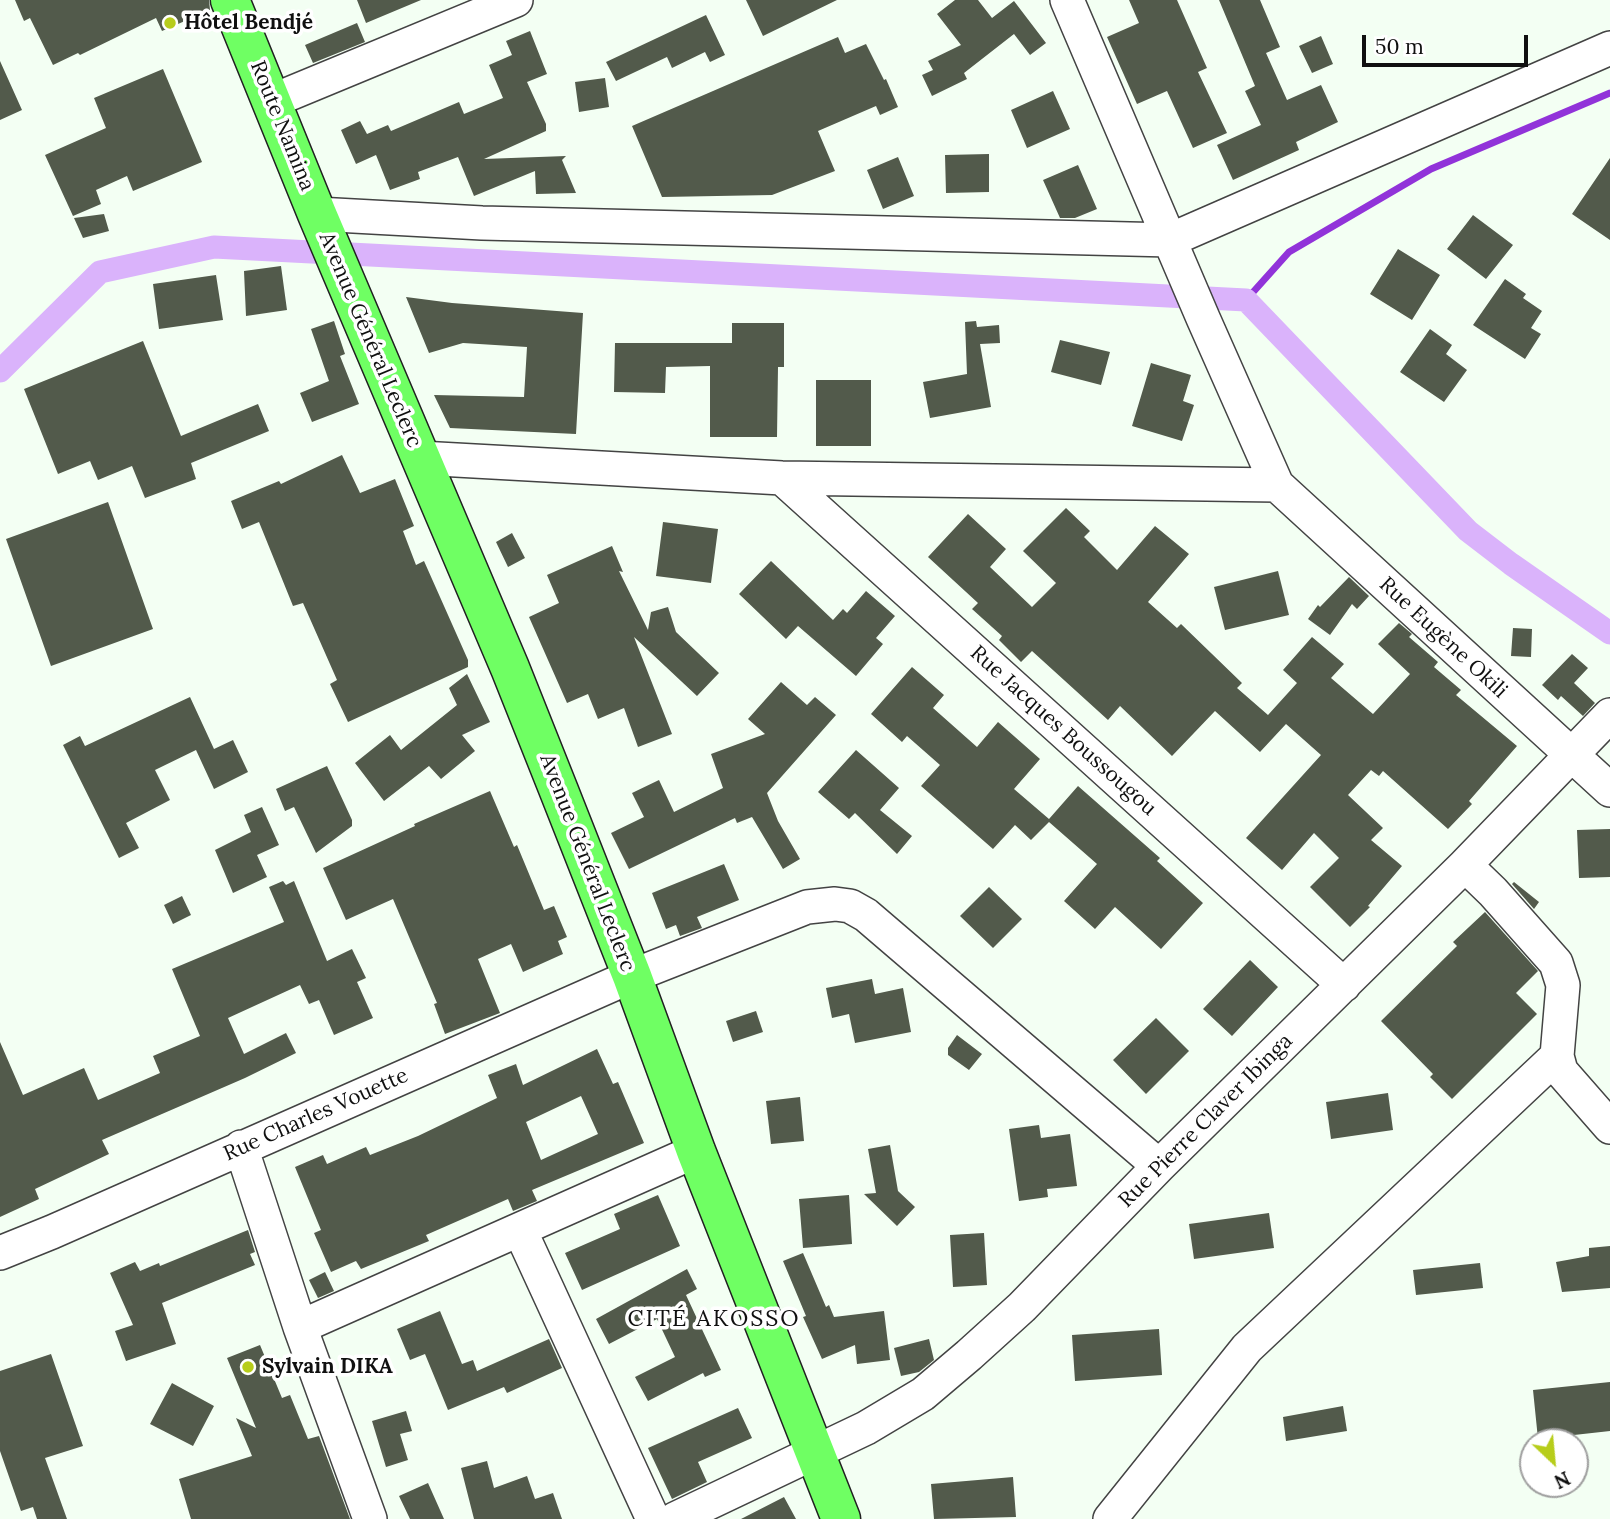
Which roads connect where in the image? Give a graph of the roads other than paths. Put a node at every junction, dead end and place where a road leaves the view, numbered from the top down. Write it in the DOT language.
graph roads {
  1 [pos="230,0"];
  2 [pos="516,0"];
  3 [pos="1067,0"];
  4 [pos="1610,48"];
  5 [pos="272,101"];
  6 [pos="320,221"];
  7 [pos="1175,252"];
  8 [pos="420,458"];
  9 [pos="782,478"];
  10 [pos="1277,485"];
  11 [pos="1610,715"];
  12 [pos="1572,756"];
  13 [pos="1610,790"];
  14 [pos="1465,865"];
  15 [pos="632,976"];
  16 [pos="1344,985"];
  17 [pos="1557,1056"];
  18 [pos="1610,1127"];
  19 [pos="241,1147"];
  20 [pos="696,1152"];
  21 [pos="1159,1166"];
  22 [pos="520,1230"];
  23 [pos="0,1253"];
  24 [pos="300,1327"];
  25 [pos="814,1452"];
  26 [pos="370,1519"];
  27 [pos="653,1519"];
  28 [pos="675,1519"];
  29 [pos="841,1519"];
  30 [pos="1110,1519"];
  1 -- 5 [label="main road, Route Namina"];
  2 -- 5 [label="street"];
  3 -- 7 [label="street"];
  4 -- 7 [label="street"];
  5 -- 6 [label="main road, Route Namina"];
  6 -- 7 [label="street"];
  6 -- 8 [label="main road, Avenue Général Leclerc"];
  7 -- 10 [label="street"];
  8 -- 9 [label="street"];
  8 -- 15 [label="main road, Avenue Général Leclerc"];
  9 -- 10 [label="street"];
  9 -- 16 [label="street, Rue Jacques Boussougou"];
  10 -- 12 [label="street, Rue Eugène Okili"];
  11 -- 12 [label="street, Rue Pierre Claver Ibinga"];
  12 -- 13 [label="street, Rue Eugène Okili"];
  12 -- 14 [label="street, Rue Pierre Claver Ibinga"];
  14 -- 16 [label="street, Rue Pierre Claver Ibinga"];
  14 -- 17 [label="street"];
  15 -- 19 [label="street, Rue Charles Vouette"];
  15 -- 20 [label="main road, Avenue Général Leclerc"];
  15 -- 21 [label="street, Rue Charles Vouette"];
  16 -- 21 [label="street, Rue Pierre Claver Ibinga"];
  17 -- 18 [label="street"];
  17 -- 30 [label="street"];
  19 -- 23 [label="street, Rue Charles Vouette"];
  19 -- 24 [label="street"];
  20 -- 22 [label="street"];
  20 -- 25 [label="main road, Avenue Général Leclerc"];
  21 -- 25 [label="street, Rue Pierre Claver Ibinga"];
  22 -- 24 [label="street"];
  22 -- 27 [label="street"];
  24 -- 26 [label="street"];
  25 -- 28 [label="street, Rue Pierre Claver Ibinga"];
  25 -- 29 [label="main road, Avenue Général Leclerc"];
}
